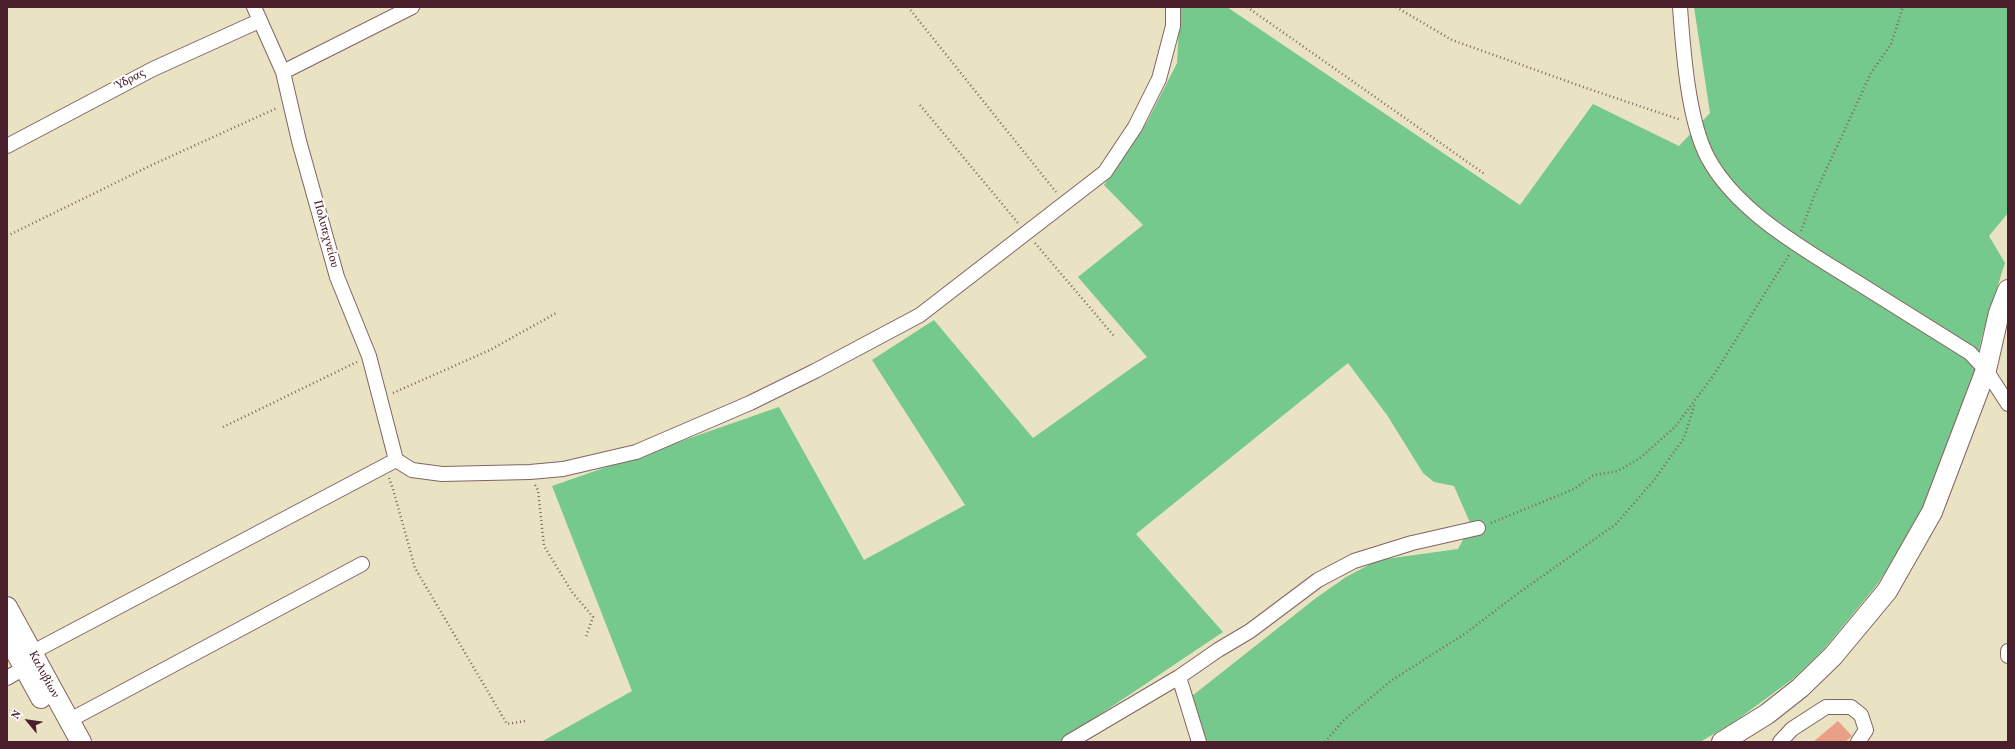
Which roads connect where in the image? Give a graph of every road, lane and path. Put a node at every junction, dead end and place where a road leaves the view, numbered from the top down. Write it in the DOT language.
graph roads {
  1 [pos="254,7"];
  2 [pos="412,7"];
  3 [pos="908,7"];
  4 [pos="1173,7"];
  5 [pos="1247,7"];
  6 [pos="1396,7"];
  7 [pos="1903,7"];
  8 [pos="1676,9"];
  9 [pos="259,21"];
  10 [pos="283,72"];
  11 [pos="290,102"];
  12 [pos="1696,125"];
  13 [pos="7,146"];
  14 [pos="1486,175"];
  15 [pos="1066,204"];
  16 [pos="7,236"];
  17 [pos="1796,244"];
  18 [pos="2008,290"];
  19 [pos="558,312"];
  20 [pos="369,356"];
  21 [pos="1986,370"];
  22 [pos="380,398"];
  23 [pos="1696,400"];
  24 [pos="2008,404"];
  25 [pos="223,427"];
  26 [pos="390,463"];
  27 [pos="530,472"];
  28 [pos="1478,528"];
  29 [pos="362,564"];
  30 [pos="7,607"];
  31 [pos="7,636"];
  32 [pos="586,637"];
  33 [pos="2008,651"];
  34 [pos="2008,656"];
  35 [pos="28,660"];
  36 [pos="1178,677"];
  37 [pos="7,678"];
  38 [pos="68,721"];
  39 [pos="525,722"];
  40 [pos="66,742"];
  41 [pos="81,742"];
  42 [pos="1069,742"];
  43 [pos="1199,742"];
  44 [pos="1325,742"];
  45 [pos="1722,742"];
  46 [pos="1780,742"];
  47 [pos="1858,742"];
  1 -- 9 [label="street, Πολυτεχνείου"];
  2 -- 10 [label="street"];
  3 -- 15 [label="path"];
  4 -- 15 [label="street"];
  5 -- 14 [label="path"];
  6 -- 12 [label="path"];
  7 -- 17 [label="path"];
  8 -- 12 [label="street"];
  9 -- 10 [label="street, Πολυτεχνείου"];
  9 -- 13 [label="street, Ύδρας"];
  10 -- 11 [label="street, Πολυτεχνείου"];
  11 -- 16 [label="path"];
  11 -- 20 [label="street, Πολυτεχνείου"];
  12 -- 17 [label="street"];
  15 -- 27 [label="street"];
  17 -- 21 [label="street"];
  17 -- 23 [label="path"];
  18 -- 21 [label="street"];
  19 -- 22 [label="path"];
  20 -- 22 [label="street, Πολυτεχνείου"];
  20 -- 25 [label="path"];
  21 -- 24 [label="street"];
  21 -- 45 [label="street"];
  22 -- 26 [label="street, Πολυτεχνείου"];
  23 -- 28 [label="path"];
  23 -- 44 [label="path"];
  26 -- 27 [label="street"];
  26 -- 35 [label="street"];
  26 -- 39 [label="path"];
  27 -- 32 [label="path"];
  28 -- 36 [label="street"];
  29 -- 38 [label="street"];
  30 -- 35 [label="street, Καλυβίων"];
  31 -- 35 [label="street, Καλυβίων"];
  33 -- 34 [label="street"];
  35 -- 37 [label="street"];
  35 -- 38 [label="street, Καλυβίων"];
  35 -- 40 [label="street, Καλυβίων"];
  36 -- 42 [label="street"];
  36 -- 43 [label="street"];
  38 -- 41 [label="street, Καλυβίων"];
  46 -- 47 [label="street"];
}
